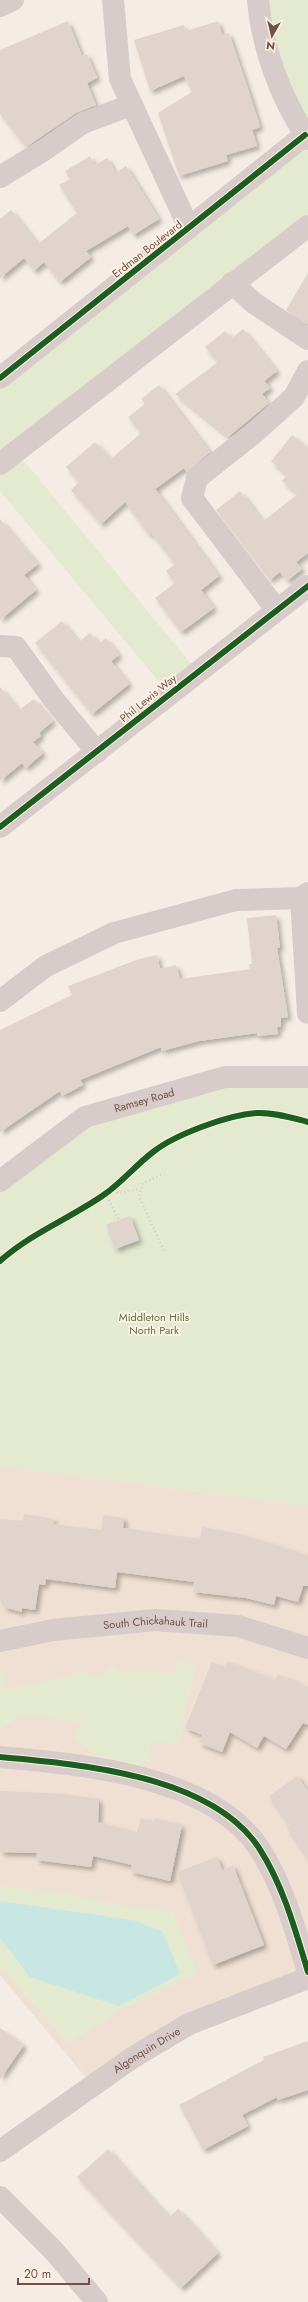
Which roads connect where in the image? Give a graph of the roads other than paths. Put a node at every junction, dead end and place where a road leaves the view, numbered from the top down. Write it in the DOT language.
graph roads {
  1 [pos="13,0"];
  2 [pos="113,0"];
  3 [pos="258,0"];
  4 [pos="0,6"];
  5 [pos="131,105"];
  6 [pos="306,137"];
  7 [pos="0,177"];
  8 [pos="308,226"];
  9 [pos="189,228"];
  10 [pos="232,283"];
  11 [pos="308,340"];
  12 [pos="308,371"];
  13 [pos="0,378"];
  14 [pos="0,464"];
  15 [pos="308,586"];
  16 [pos="276,609"];
  17 [pos="0,646"];
  18 [pos="97,752"];
  19 [pos="0,827"];
  20 [pos="304,896"];
  21 [pos="0,1001"];
  22 [pos="308,1013"];
  23 [pos="308,1077"];
  24 [pos="0,1181"];
  25 [pos="0,1641"];
  26 [pos="308,1648"];
  27 [pos="0,1757"];
  28 [pos="308,1972"];
  29 [pos="308,1978"];
  30 [pos="0,2151"];
  31 [pos="0,2197"];
  32 [pos="97,2302"];
  1 -- 4 [label="street"];
  2 -- 5 [label="street"];
  3 -- 6 [label="street"];
  5 -- 7 [label="street"];
  5 -- 9 [label="street"];
  6 -- 9 [label="street, Erdman Boulevard"];
  8 -- 10 [label="street"];
  9 -- 13 [label="street, Erdman Boulevard"];
  10 -- 11 [label="street"];
  10 -- 14 [label="street"];
  12 -- 16 [label="street"];
  15 -- 16 [label="street, Phil Lewis Way"];
  16 -- 18 [label="street, Phil Lewis Way"];
  17 -- 18 [label="street"];
  18 -- 19 [label="street, Phil Lewis Way"];
  20 -- 21 [label="street"];
  20 -- 22 [label="street"];
  23 -- 24 [label="street, Ramsey Road"];
  25 -- 26 [label="street, South Chickahauk Trail"];
  27 -- 28 [label="street"];
  29 -- 30 [label="street, Algonquin Drive"];
  31 -- 32 [label="street"];
}
